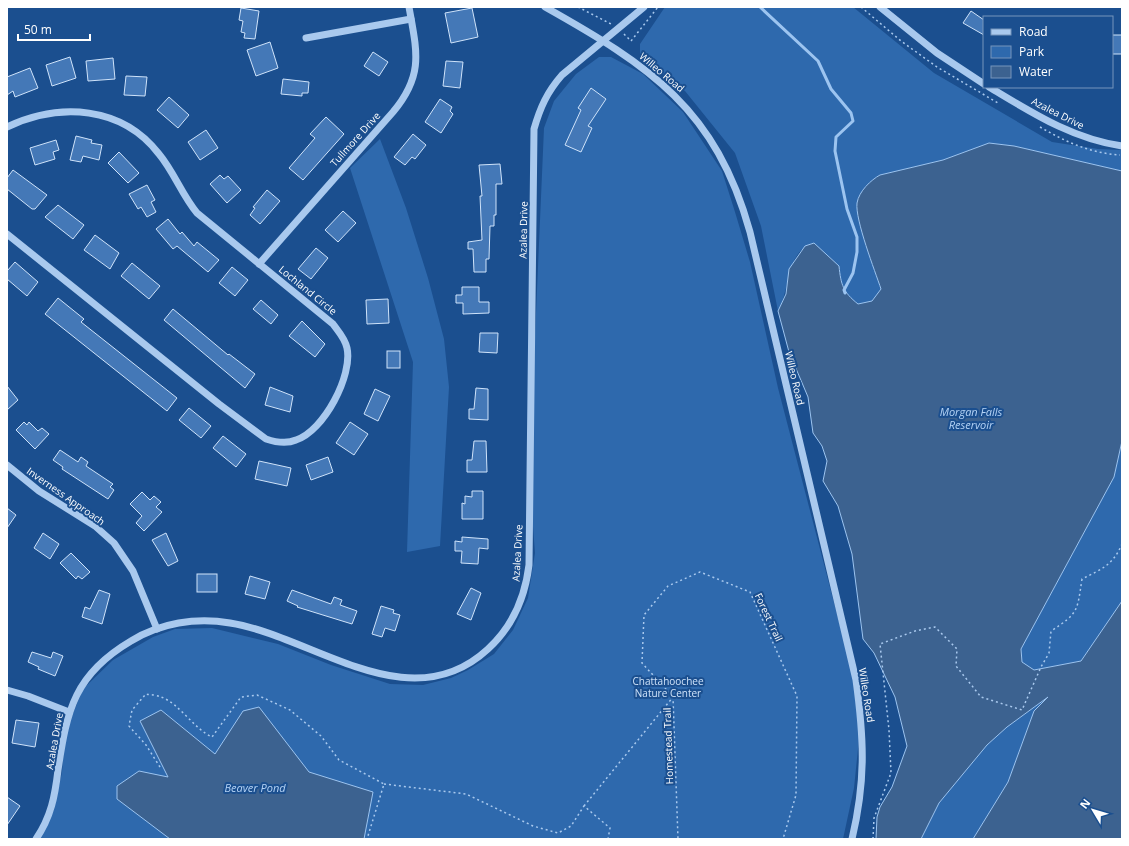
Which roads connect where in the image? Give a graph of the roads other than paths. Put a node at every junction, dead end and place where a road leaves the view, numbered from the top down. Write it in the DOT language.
graph roads {
  1 [pos="409,7"];
  2 [pos="545,7"];
  3 [pos="644,7"];
  4 [pos="880,7"];
  5 [pos="411,19"];
  6 [pos="306,38"];
  7 [pos="605,40"];
  8 [pos="983,83"];
  9 [pos="991,88"];
  10 [pos="7,127"];
  11 [pos="1122,146"];
  12 [pos="7,234"];
  13 [pos="259,264"];
  14 [pos="7,465"];
  15 [pos="157,629"];
  16 [pos="7,690"];
  17 [pos="68,712"];
  18 [pos="36,839"];
  19 [pos="852,839"];
  1 -- 5 [label="street, Tullmore Drive"];
  2 -- 7 [label="street, Willeo Road"];
  3 -- 7 [label="street, Azalea Drive"];
  4 -- 8 [label="street"];
  5 -- 6 [label="street"];
  5 -- 13 [label="street, Tullmore Drive"];
  7 -- 15 [label="street, Azalea Drive"];
  7 -- 19 [label="street, Willeo Road"];
  9 -- 11 [label="street, Azalea Drive"];
  10 -- 13 [label="street, Lochland Circle"];
  12 -- 13 [label="street, Lochland Circle"];
  14 -- 15 [label="street, Inverness Approach"];
  15 -- 17 [label="street, Azalea Drive"];
  16 -- 17 [label="street"];
  17 -- 18 [label="street, Azalea Drive"];
}
